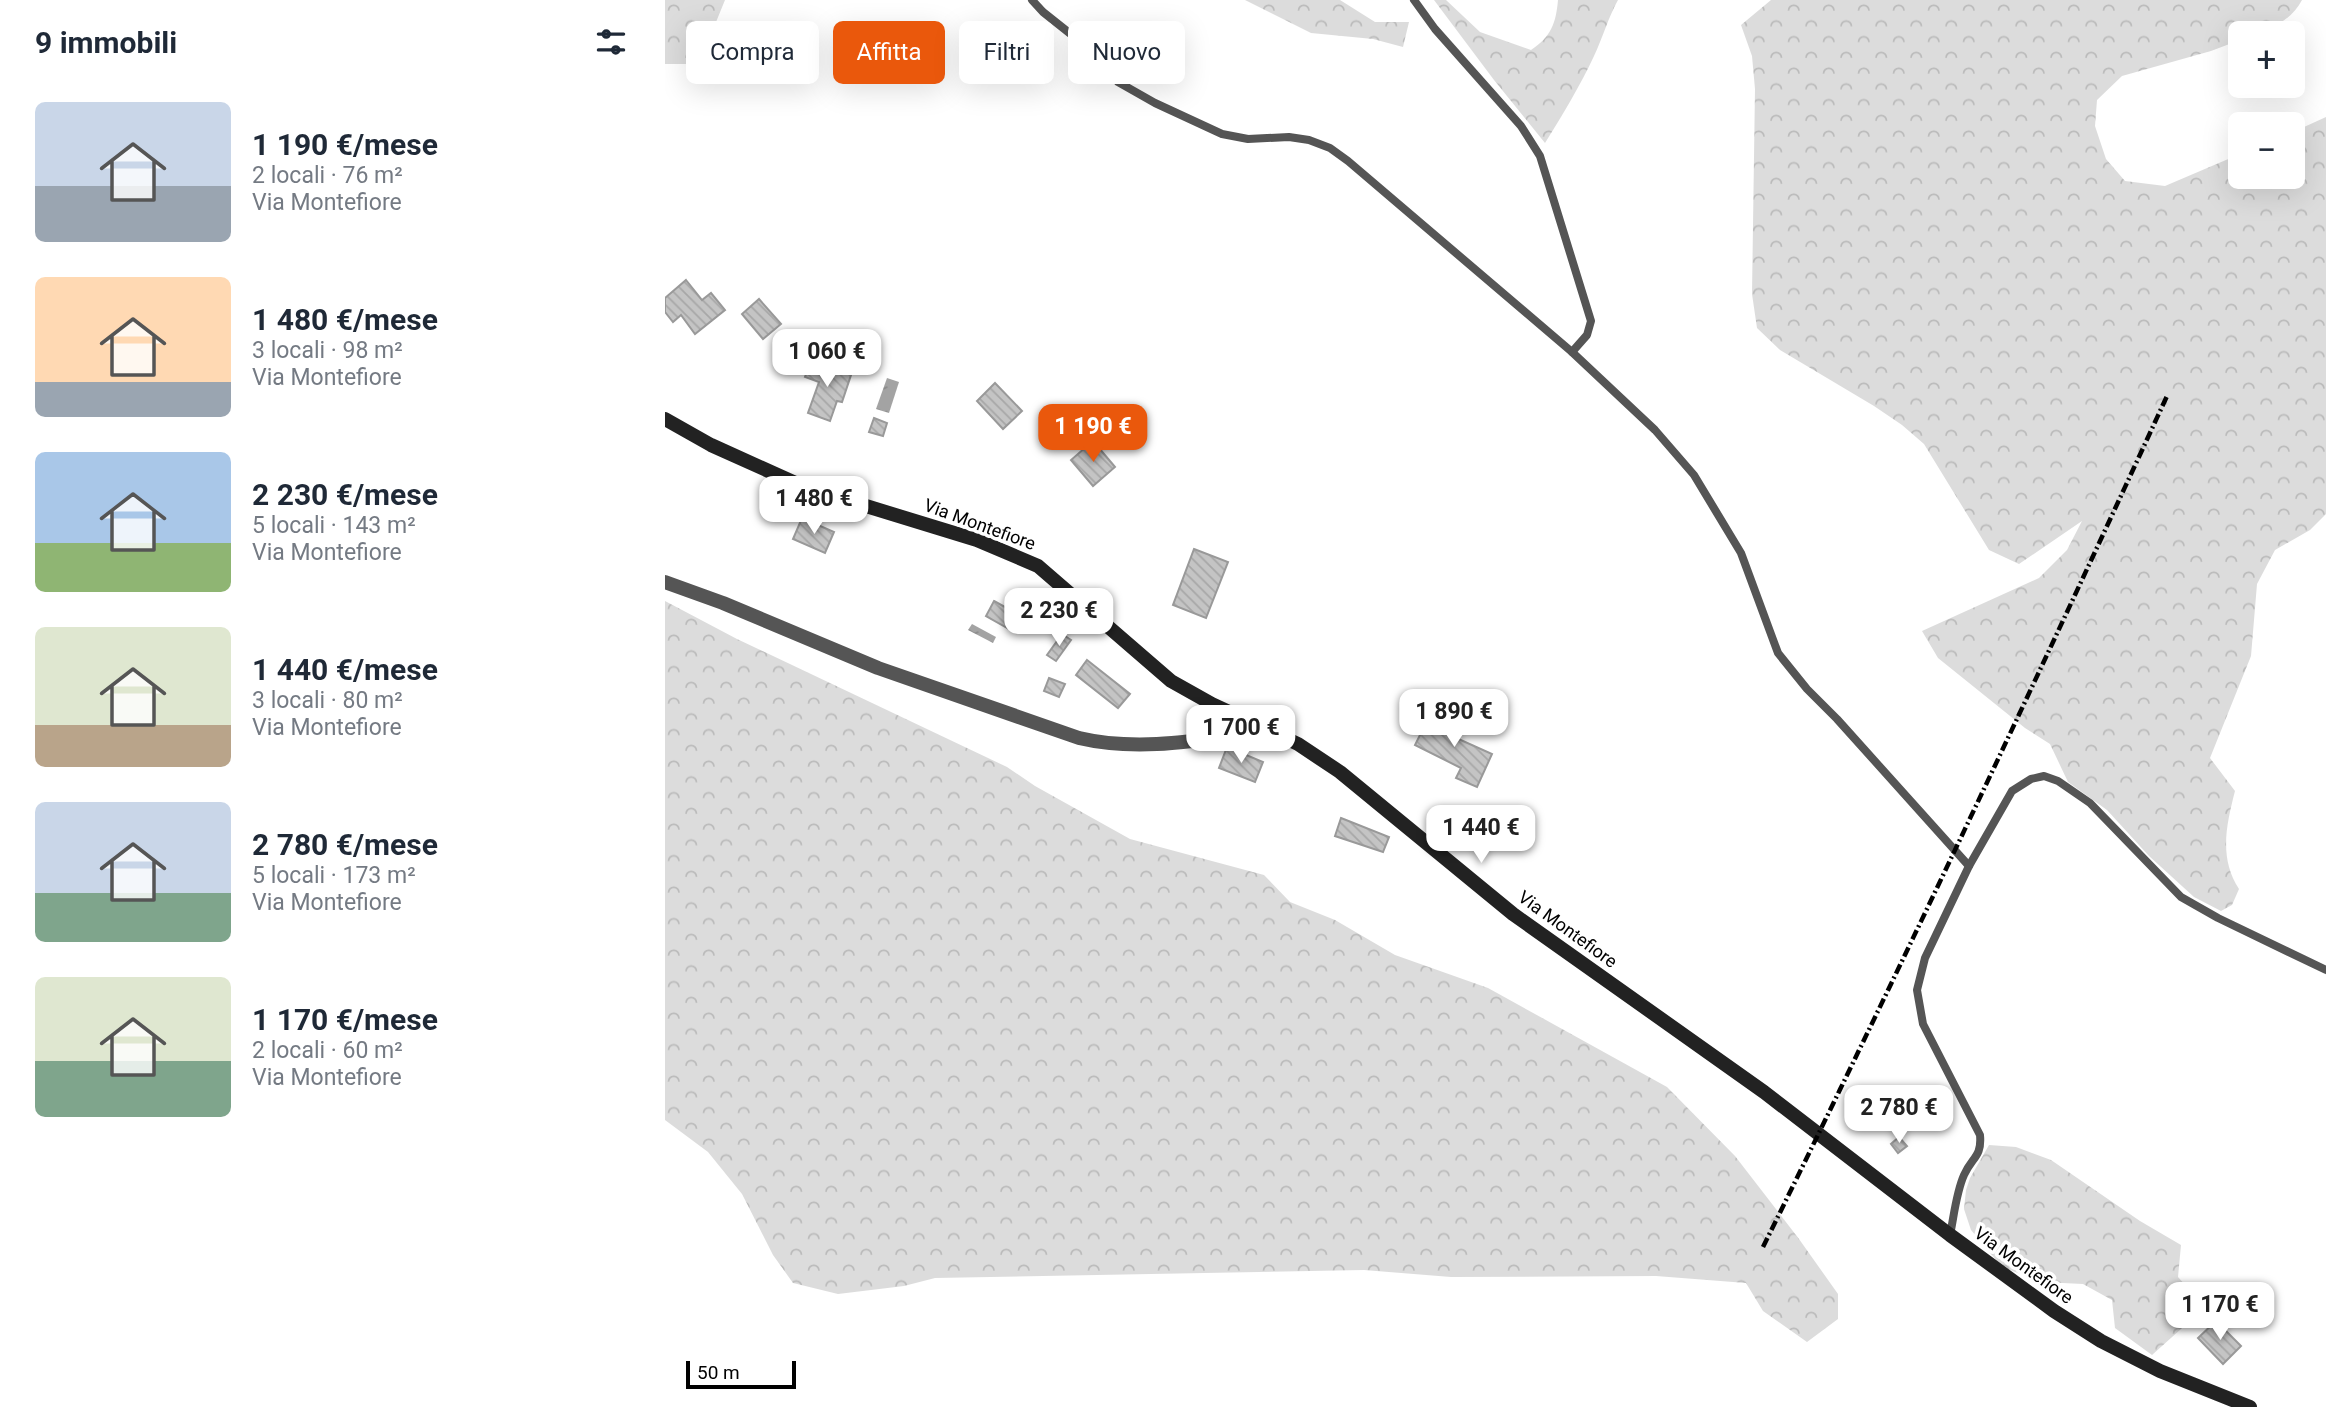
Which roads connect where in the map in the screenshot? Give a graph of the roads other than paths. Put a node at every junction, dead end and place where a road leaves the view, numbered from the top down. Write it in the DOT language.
graph roads {
  1 [pos="1032,0"];
  2 [pos="1414,0"];
  3 [pos="1571,352"];
  4 [pos="665,419"];
  5 [pos="665,582"];
  6 [pos="1274,732"];
  7 [pos="1969,866"];
  8 [pos="2326,970"];
  9 [pos="1950,1236"];
  10 [pos="2250,1407"];
  1 -- 3 [label="lane"];
  2 -- 3 [label="lane"];
  3 -- 7 [label="lane"];
  4 -- 6 [label="main road, Via Montefiore"];
  5 -- 6 [label="street"];
  6 -- 9 [label="main road, Via Montefiore"];
  7 -- 8 [label="lane"];
  7 -- 9 [label="lane"];
  9 -- 10 [label="main road, Via Montefiore"];
}
